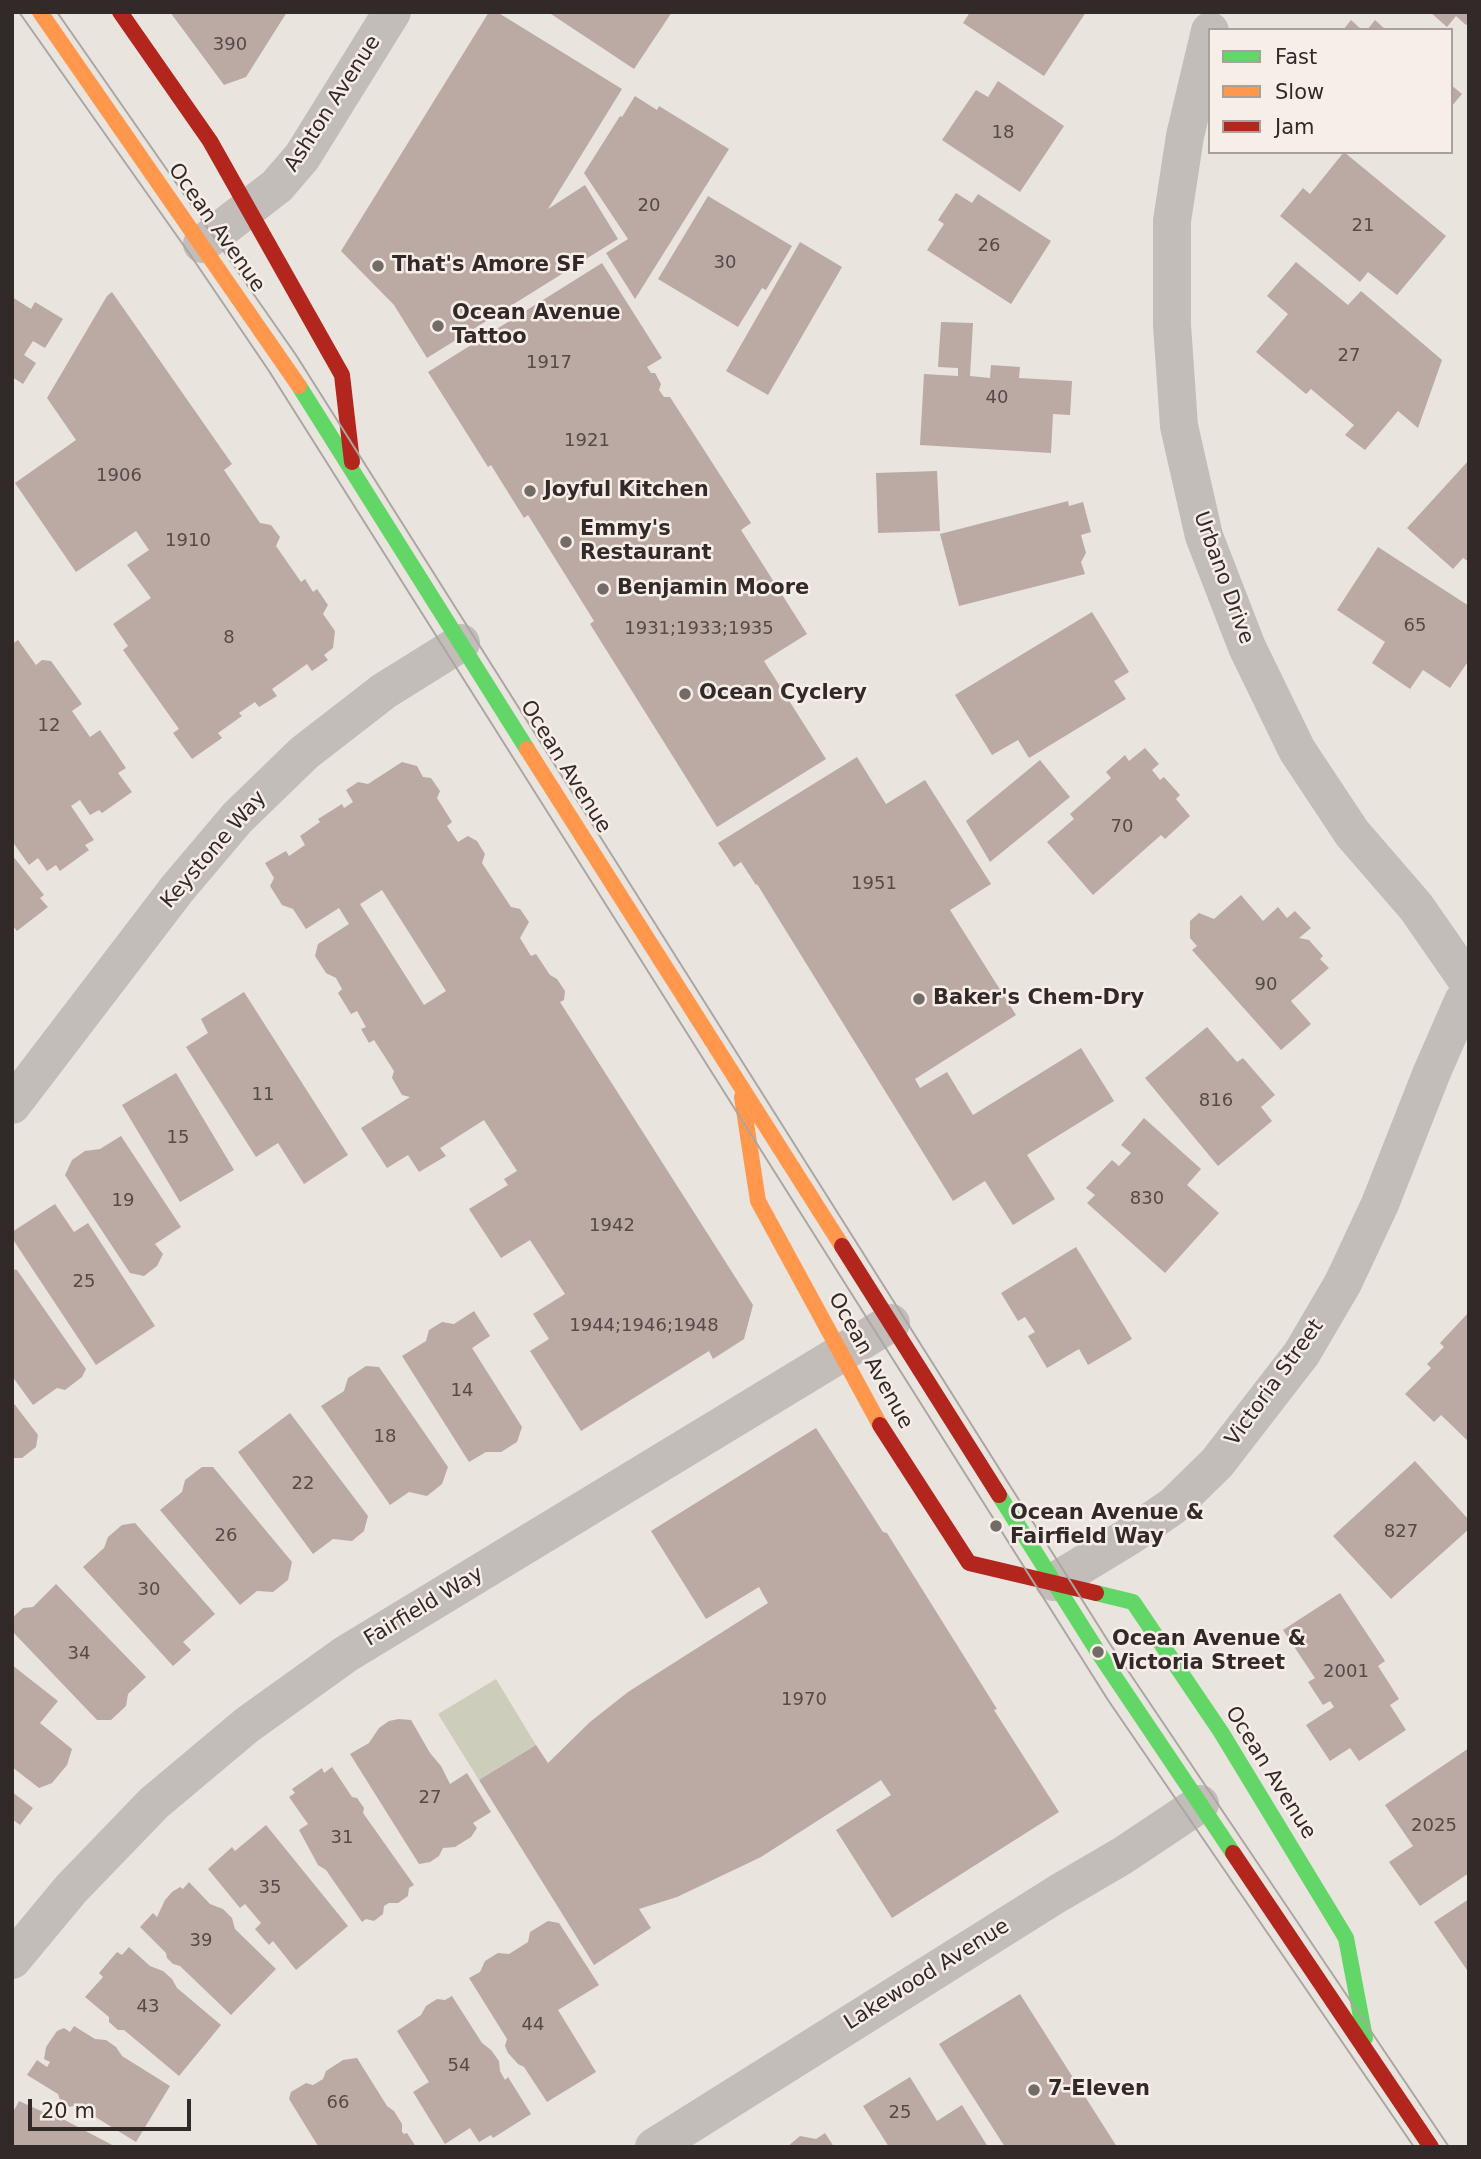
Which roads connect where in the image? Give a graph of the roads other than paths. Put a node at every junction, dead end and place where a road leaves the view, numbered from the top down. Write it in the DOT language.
graph roads {
  1 [pos="40,12"];
  2 [pos="120,12"];
  3 [pos="392,12"];
  4 [pos="1208,39"];
  5 [pos="248,209"];
  6 [pos="202,244"];
  7 [pos="353,471"];
  8 [pos="461,643"];
  9 [pos="1467,993"];
  10 [pos="741,1085"];
  11 [pos="12,1105"];
  12 [pos="891,1323"];
  13 [pos="841,1353"];
  14 [pos="1054,1582"];
  15 [pos="1200,1804"];
  16 [pos="12,1960"];
  17 [pos="1368,2054"];
  18 [pos="654,2147"];
  19 [pos="1431,2147"];
  1 -- 6 [label="main road, Ocean Avenue"];
  2 -- 5 [label="main road, Ocean Avenue"];
  3 -- 5 [label="street, Ashton Avenue"];
  4 -- 9 [label="street, Urbano Drive"];
  5 -- 6 [label="street, Ashton Avenue"];
  5 -- 7 [label="main road, Ocean Avenue"];
  6 -- 7 [label="main road, Ocean Avenue"];
  7 -- 8 [label="main road, Ocean Avenue"];
  8 -- 10 [label="main road, Ocean Avenue"];
  8 -- 11 [label="street, Keystone Way"];
  9 -- 14 [label="street, Victoria Street"];
  10 -- 12 [label="main road, Ocean Avenue"];
  10 -- 13 [label="main road, Ocean Avenue"];
  12 -- 13 [label="street, Fairfield Way"];
  12 -- 14 [label="main road, Ocean Avenue"];
  13 -- 14 [label="main road, Ocean Avenue"];
  13 -- 16 [label="street, Fairfield Way"];
  14 -- 15 [label="main road, Ocean Avenue"];
  14 -- 17 [label="main road, Ocean Avenue"];
  15 -- 17 [label="main road, Ocean Avenue"];
  15 -- 18 [label="street, Lakewood Avenue"];
  17 -- 19 [label="main road, Ocean Avenue"];
}
